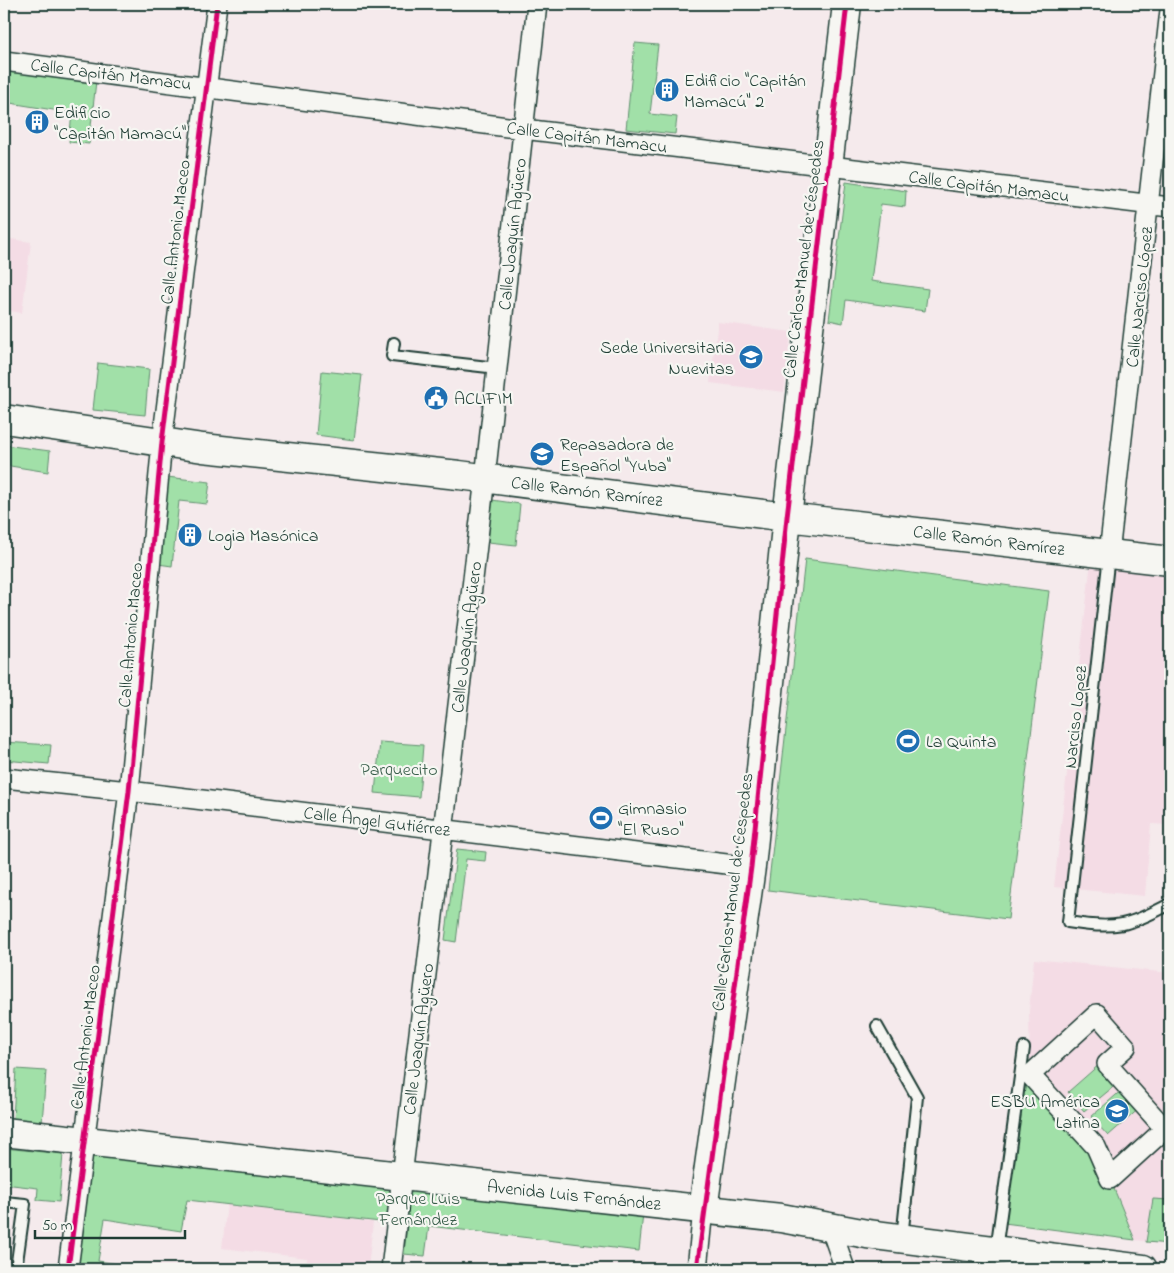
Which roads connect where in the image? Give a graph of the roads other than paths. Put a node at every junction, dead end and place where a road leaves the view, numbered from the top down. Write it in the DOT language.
graph roads {
  1 [pos="217,4"];
  2 [pos="536,4"];
  3 [pos="847,4"];
  4 [pos="1170,10"];
  5 [pos="4,60"];
  6 [pos="206,87"];
  7 [pos="523,129"];
  8 [pos="828,166"];
  9 [pos="1149,204"];
  10 [pos="1170,207"];
  11 [pos="394,343"];
  12 [pos="497,368"];
  13 [pos="4,419"];
  14 [pos="162,442"];
  15 [pos="485,478"];
  16 [pos="787,517"];
  17 [pos="1110,554"];
  18 [pos="1170,561"];
  19 [pos="4,778"];
  20 [pos="129,791"];
  21 [pos="443,829"];
  22 [pos="751,867"];
  23 [pos="1170,904"];
  24 [pos="877,1026"];
  25 [pos="1024,1048"];
  26 [pos="1165,1128"];
  27 [pos="4,1132"];
  28 [pos="86,1141"];
  29 [pos="402,1176"];
  30 [pos="4,1202"];
  31 [pos="703,1209"];
  32 [pos="831,1228"];
  33 [pos="902,1239"];
  34 [pos="996,1250"];
  35 [pos="16,1269"];
  36 [pos="68,1269"];
  37 [pos="391,1269"];
  38 [pos="697,1269"];
  39 [pos="845,1269"];
  40 [pos="1143,1269"];
  1 -- 6 [label="street, Calle Antonio Maceo"];
  2 -- 7 [label="street, Calle Joaquín Agüero"];
  3 -- 8 [label="street, Calle Carlos Manuel de Céspedes"];
  4 -- 9 [label="street, Calle Narciso López"];
  5 -- 6 [label="street, Calle Capitán Mamacu"];
  6 -- 7 [label="street, Calle Capitán Mamacu"];
  6 -- 14 [label="street, Calle Antonio Maceo"];
  7 -- 8 [label="street, Calle Capitán Mamacu"];
  7 -- 12 [label="street, Calle Joaquín Agüero"];
  8 -- 9 [label="street, Calle Capitán Mamacu"];
  8 -- 16 [label="street, Calle Carlos Manuel de Céspedes"];
  9 -- 10 [label="street, Calle Capitán Mamacu"];
  9 -- 17 [label="street, Calle Narciso López"];
  11 -- 12 [label="lane"];
  12 -- 15 [label="street, Calle Joaquín Agüero"];
  13 -- 14 [label="street, Calle Ramón Ramírez"];
  14 -- 15 [label="street, Calle Ramón Ramírez"];
  14 -- 20 [label="street, Calle Antonio Maceo"];
  15 -- 16 [label="street, Calle Ramón Ramírez"];
  15 -- 21 [label="street, Calle Joaquín Agüero"];
  16 -- 17 [label="street, Calle Ramón Ramírez"];
  16 -- 22 [label="street, Calle Carlos Manuel de Cespedes"];
  17 -- 18 [label="street, Calle Ramón Ramírez"];
  17 -- 23 [label="lane, Narciso Lopez"];
  19 -- 20 [label="street, Calle Ángel Gutiérrez"];
  20 -- 21 [label="street, Calle Ángel Gutiérrez"];
  20 -- 28 [label="street, Calle Antonio Maceo"];
  21 -- 22 [label="street, Calle Ángel Gutiérrez"];
  21 -- 29 [label="street, Calle Joaquín Agüero"];
  22 -- 31 [label="street, Calle Carlos Manuel de Cespedes"];
  24 -- 33 [label="lane"];
  25 -- 34 [label="lane"];
  26 -- 26 [label="street"];
  27 -- 28 [label="street, Avenida Luis Fernández"];
  28 -- 29 [label="street, Avenida Luis Fernández"];
  28 -- 36 [label="street, Calle Antonio Maceo"];
  29 -- 31 [label="street, Avenida Luis Fernández"];
  29 -- 37 [label="street, Calle Joaquín Agüero"];
  30 -- 35 [label="lane"];
  31 -- 32 [label="street, Avenida Luis Fernández"];
  31 -- 38 [label="street, Calle Carlos Manuel de Cespedes"];
  32 -- 33 [label="street, Avenida Luis Fernández"];
  32 -- 39 [label="street"];
  33 -- 34 [label="street, Avenida Luis Fernández"];
  34 -- 40 [label="street, Avenida Luis Fernández"];
}
